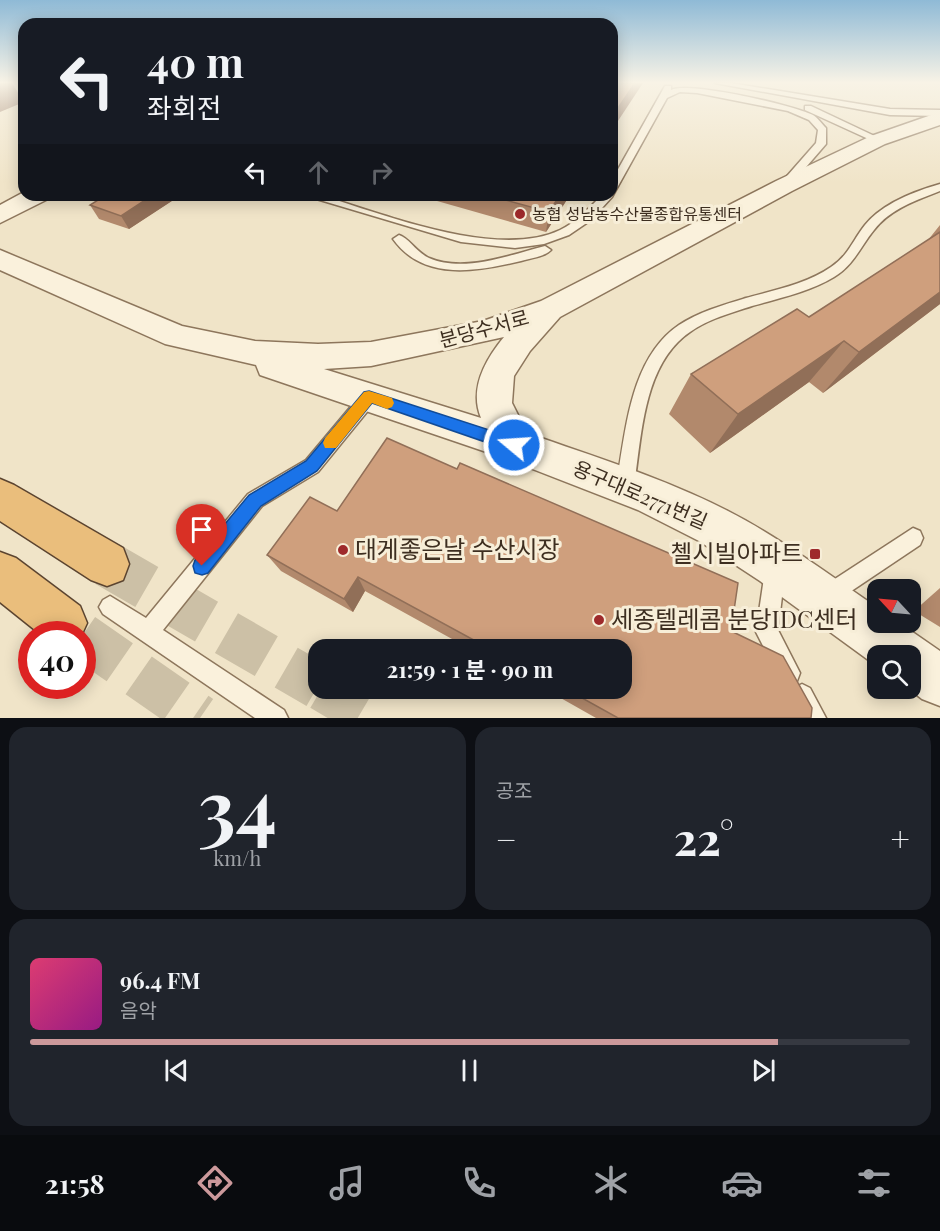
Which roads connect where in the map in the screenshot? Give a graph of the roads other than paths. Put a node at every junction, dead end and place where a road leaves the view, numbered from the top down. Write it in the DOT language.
graph roads {
  1 [pos="654,117"];
  2 [pos="805,117"];
  3 [pos="826,117"];
  4 [pos="838,117"];
  5 [pos="940,118"];
  6 [pos="882,139"];
  7 [pos="618,180"];
  8 [pos="784,186"];
  9 [pos="940,187"];
  10 [pos="26,201"];
  11 [pos="328,201"];
  12 [pos="603,201"];
  13 [pos="593,214"];
  14 [pos="0,215"];
  15 [pos="399,239"];
  16 [pos="0,259"];
  17 [pos="552,309"];
  18 [pos="176,336"];
  19 [pos="369,397"];
  20 [pos="514,445"];
  21 [pos="625,486"];
  22 [pos="0,498"];
  23 [pos="913,538"];
  24 [pos="107,564"];
  25 [pos="776,565"];
  26 [pos="0,574"];
  27 [pos="823,598"];
  28 [pos="110,606"];
  29 [pos="60,621"];
  30 [pos="148,632"];
  31 [pos="889,645"];
  32 [pos="921,668"];
  33 [pos="940,681"];
  34 [pos="276,718"];
  35 [pos="814,718"];
  1 -- 7 [label="lane"];
  2 -- 8 [label="lane"];
  3 -- 6 [label="lane"];
  4 -- 6 [label="lane"];
  5 -- 6 [label="street, 분당수서로"];
  6 -- 8 [label="street, 분당수서로"];
  8 -- 17 [label="street, 분당수서로"];
  9 -- 21 [label="lane"];
  10 -- 14 [label="street"];
  11 -- 13 [label="lane"];
  12 -- 13 [label="lane"];
  13 -- 15 [label="lane"];
  16 -- 18 [label="street, 분당수서로"];
  17 -- 18 [label="street, 분당수서로"];
  17 -- 20 [label="street"];
  18 -- 19 [label="street, 용구대로2771번길"];
  19 -- 20 [label="street, 용구대로2771번길"];
  19 -- 30 [label="lane"];
  20 -- 21 [label="street, 용구대로2771번길"];
  21 -- 25 [label="street, 용구대로2771번길"];
  22 -- 24 [label="highway"];
  23 -- 27 [label="lane"];
  25 -- 27 [label="street, 용구대로2771번길"];
  25 -- 35 [label="lane"];
  26 -- 29 [label="highway"];
  27 -- 31 [label="street, 용구대로2771번길"];
  28 -- 30 [label="lane"];
  30 -- 34 [label="lane"];
  32 -- 33 [label="street"];
}
